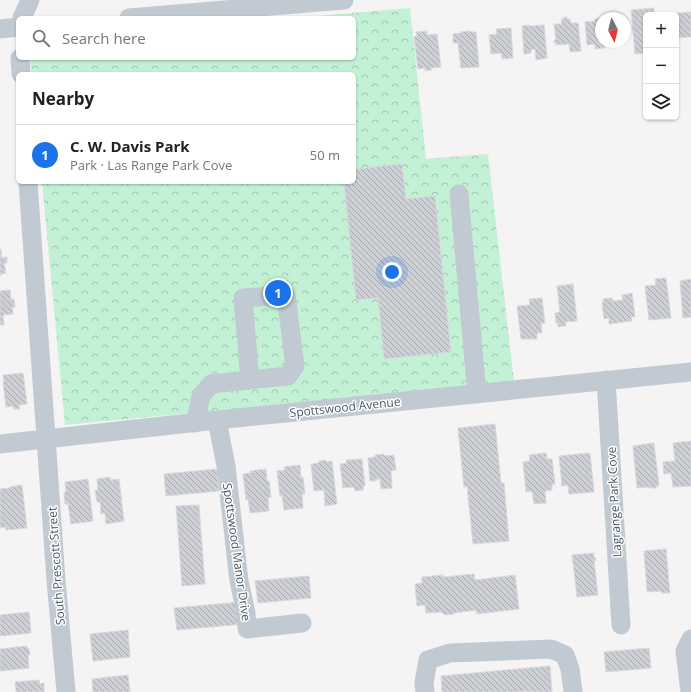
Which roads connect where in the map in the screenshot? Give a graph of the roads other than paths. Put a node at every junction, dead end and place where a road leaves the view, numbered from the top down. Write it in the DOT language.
graph roads {
  1 [pos="30,0"];
  2 [pos="344,0"];
  3 [pos="23,16"];
  4 [pos="153,16"];
  5 [pos="16,27"];
  6 [pos="0,29"];
  7 [pos="20,60"];
  8 [pos="21,72"];
  9 [pos="28,184"];
  10 [pos="459,194"];
  11 [pos="691,372"];
  12 [pos="250,380"];
  13 [pos="606,380"];
  14 [pos="477,394"];
  15 [pos="217,420"];
  16 [pos="195,423"];
  17 [pos="46,439"];
  18 [pos="0,444"];
  19 [pos="302,623"];
  20 [pos="621,624"];
  21 [pos="691,639"];
  22 [pos="66,692"];
  23 [pos="425,692"];
  24 [pos="573,692"];
  25 [pos="690,692"];
  1 -- 3 [label="street"];
  2 -- 4 [label="street"];
  5 -- 6 [label="street"];
  7 -- 8 [label="street"];
  9 -- 17 [label="street"];
  10 -- 14 [label="street"];
  11 -- 13 [label="street, Spottswood Avenue"];
  12 -- 12 [label="street"];
  12 -- 16 [label="street"];
  13 -- 14 [label="street, Spottswood Avenue"];
  13 -- 20 [label="street, Lagrange Park Cove"];
  14 -- 15 [label="street, Spottswood Avenue"];
  15 -- 16 [label="street, Spottswood Avenue"];
  15 -- 19 [label="street, Spottswood Manor Drive"];
  16 -- 17 [label="street, Spottswood Avenue"];
  17 -- 18 [label="street, Spottswood Avenue"];
  17 -- 22 [label="street, South Prescott Street"];
  21 -- 25 [label="street"];
  23 -- 24 [label="street"];
}
